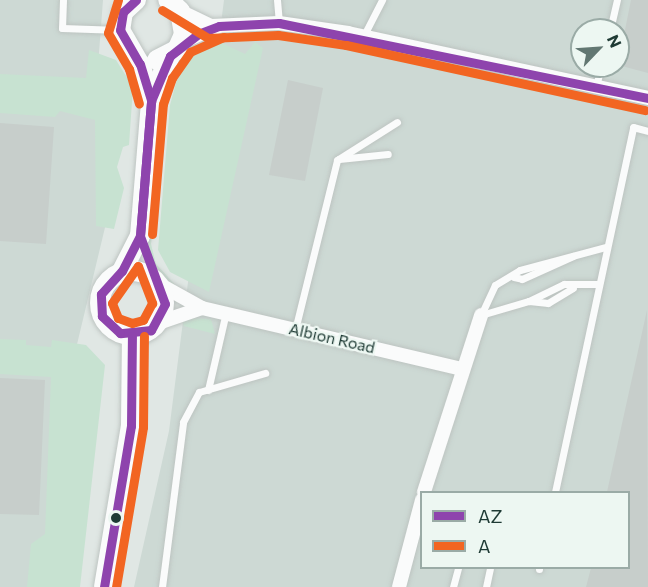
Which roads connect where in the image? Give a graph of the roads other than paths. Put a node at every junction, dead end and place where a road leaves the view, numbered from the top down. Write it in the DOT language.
graph roads {
  1 [pos="63,0"];
  2 [pos="136,0"];
  3 [pos="277,0"];
  4 [pos="382,0"];
  5 [pos="617,0"];
  6 [pos="173,3"];
  7 [pos="613,18"];
  8 [pos="279,23"];
  9 [pos="219,26"];
  10 [pos="120,30"];
  11 [pos="363,37"];
  12 [pos="176,49"];
  13 [pos="134,56"];
  14 [pos="598,78"];
  15 [pos="596,87"];
  16 [pos="648,98"];
  17 [pos="151,101"];
  18 [pos="397,122"];
  19 [pos="648,130"];
  20 [pos="388,154"];
  21 [pos="337,160"];
  22 [pos="140,236"];
  23 [pos="606,247"];
  24 [pos="122,272"];
  25 [pos="155,281"];
  26 [pos="600,284"];
  27 [pos="573,288"];
  28 [pos="529,301"];
  29 [pos="202,308"];
  30 [pos="226,312"];
  31 [pos="481,315"];
  32 [pos="158,323"];
  33 [pos="295,330"];
  34 [pos="132,336"];
  35 [pos="462,369"];
  36 [pos="265,373"];
  37 [pos="208,390"];
  38 [pos="424,491"];
  39 [pos="555,491"];
  40 [pos="420,508"];
  41 [pos="458,569"];
  42 [pos="490,569"];
  43 [pos="104,587"];
  44 [pos="162,587"];
  45 [pos="399,587"];
  46 [pos="453,587"];
  47 [pos="486,587"];
  1 -- 10 [label="lane"];
  2 -- 10 [label="street"];
  3 -- 8 [label="lane"];
  4 -- 11 [label="lane"];
  5 -- 7 [label="lane"];
  6 -- 9 [label="street"];
  6 -- 12 [label="street"];
  8 -- 9 [label="street"];
  8 -- 11 [label="street"];
  9 -- 12 [label="street"];
  10 -- 13 [label="street"];
  11 -- 15 [label="street"];
  12 -- 13 [label="street"];
  12 -- 17 [label="street"];
  13 -- 17 [label="street"];
  14 -- 15 [label="lane"];
  15 -- 16 [label="street"];
  17 -- 22 [label="street"];
  18 -- 21 [label="lane"];
  19 -- 23 [label="lane"];
  20 -- 21 [label="lane"];
  21 -- 33 [label="lane"];
  22 -- 24 [label="street"];
  22 -- 25 [label="street"];
  23 -- 26 [label="lane"];
  23 -- 31 [label="lane"];
  24 -- 25 [label="street"];
  24 -- 34 [label="street"];
  25 -- 29 [label="street, Albion Road"];
  25 -- 32 [label="street"];
  26 -- 27 [label="lane"];
  26 -- 39 [label="lane"];
  27 -- 28 [label="lane"];
  27 -- 28 [label="lane"];
  28 -- 31 [label="lane"];
  29 -- 30 [label="street, Albion Road"];
  29 -- 32 [label="street, Albion Road"];
  30 -- 33 [label="street, Albion Road"];
  30 -- 37 [label="lane"];
  31 -- 35 [label="street"];
  32 -- 34 [label="street"];
  33 -- 35 [label="street, Albion Road"];
  34 -- 43 [label="street"];
  35 -- 38 [label="street"];
  36 -- 37 [label="lane"];
  37 -- 44 [label="lane"];
  40 -- 45 [label="street"];
  41 -- 46 [label="lane"];
  42 -- 47 [label="lane"];
}
